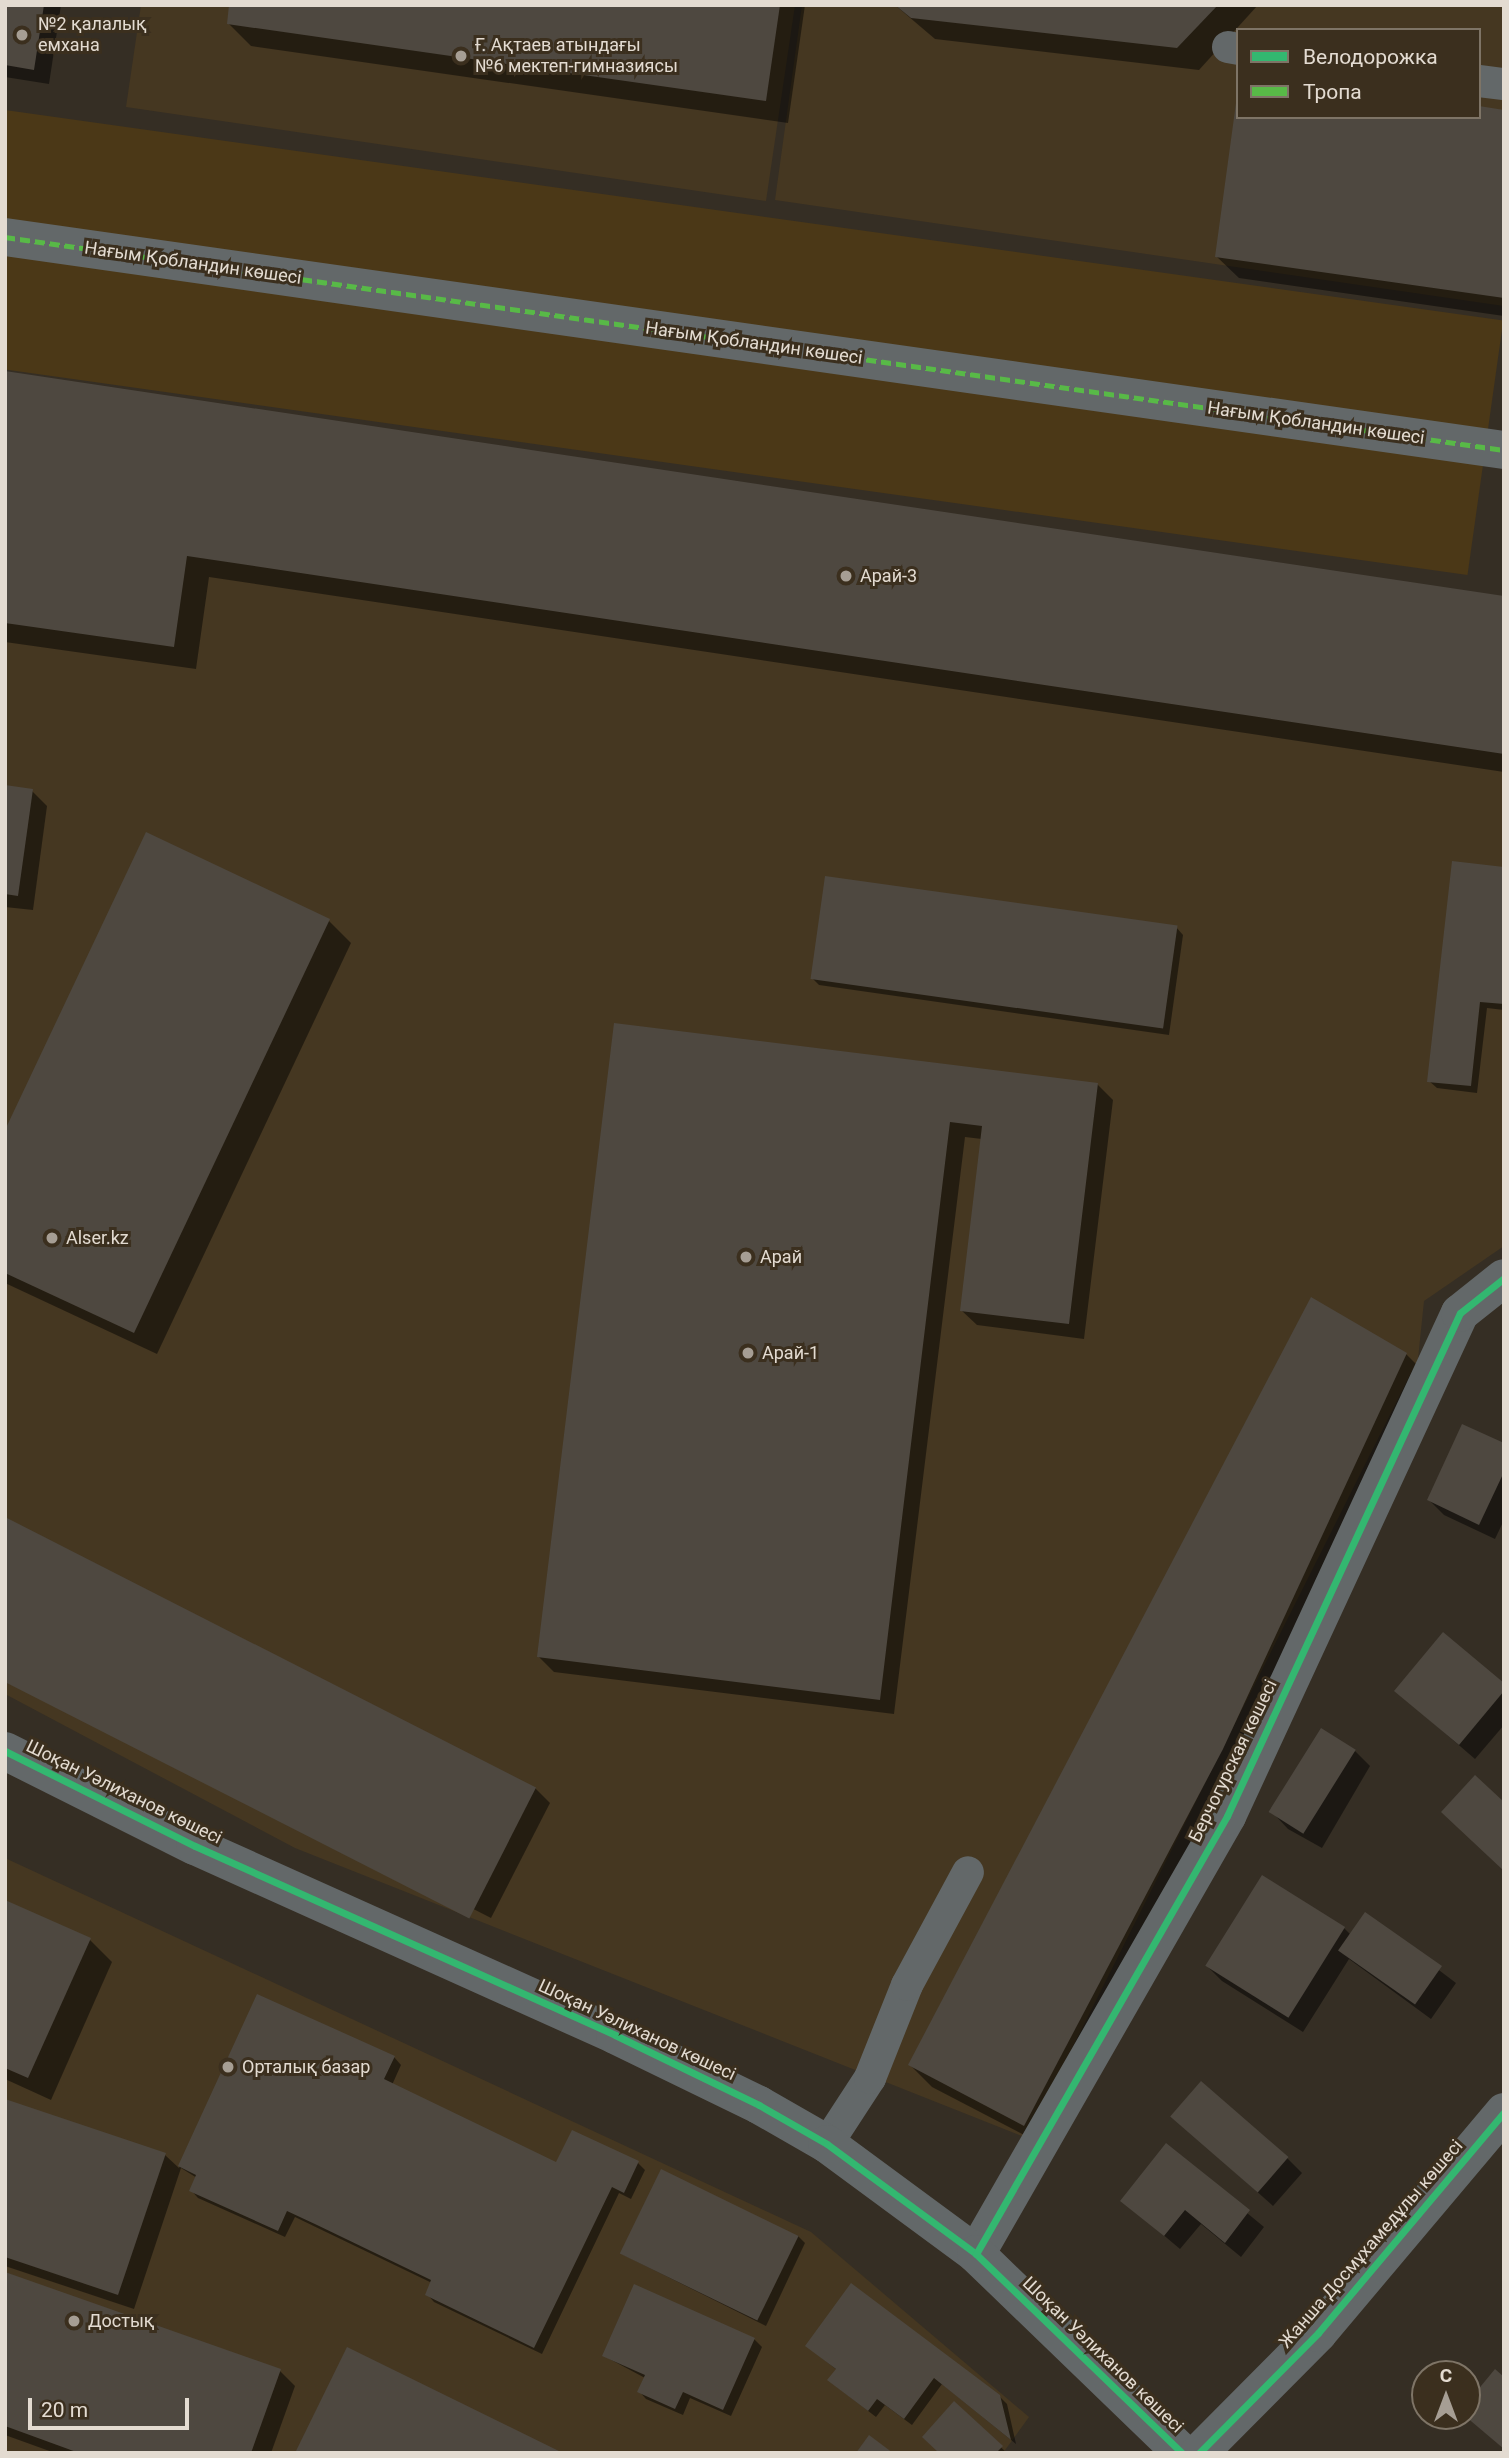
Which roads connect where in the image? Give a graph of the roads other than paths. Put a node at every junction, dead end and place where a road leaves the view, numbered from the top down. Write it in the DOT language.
graph roads {
  1 [pos="1481,81"];
  2 [pos="1504,84"];
  3 [pos="5,237"];
  4 [pos="1504,450"];
  5 [pos="1504,1278"];
  6 [pos="5,1751"];
  7 [pos="968,1872"];
  8 [pos="1504,2112"];
  9 [pos="827,2144"];
  10 [pos="976,2255"];
  11 [pos="1182,2453"];
  12 [pos="1199,2453"];
  1 -- 2 [label="lane"];
  3 -- 4 [label="street, Нағым Қобландин көшесі"];
  5 -- 10 [label="street, Берчогурская көшесі"];
  6 -- 9 [label="street, Шоқан Уәлиханов көшесі"];
  7 -- 9 [label="lane"];
  8 -- 12 [label="street, Жанша Досмұхамедұлы көшесі"];
  9 -- 10 [label="street, Шоқан Уәлиханов көшесі"];
  10 -- 11 [label="street, Шоқан Уәлиханов көшесі"];
}
